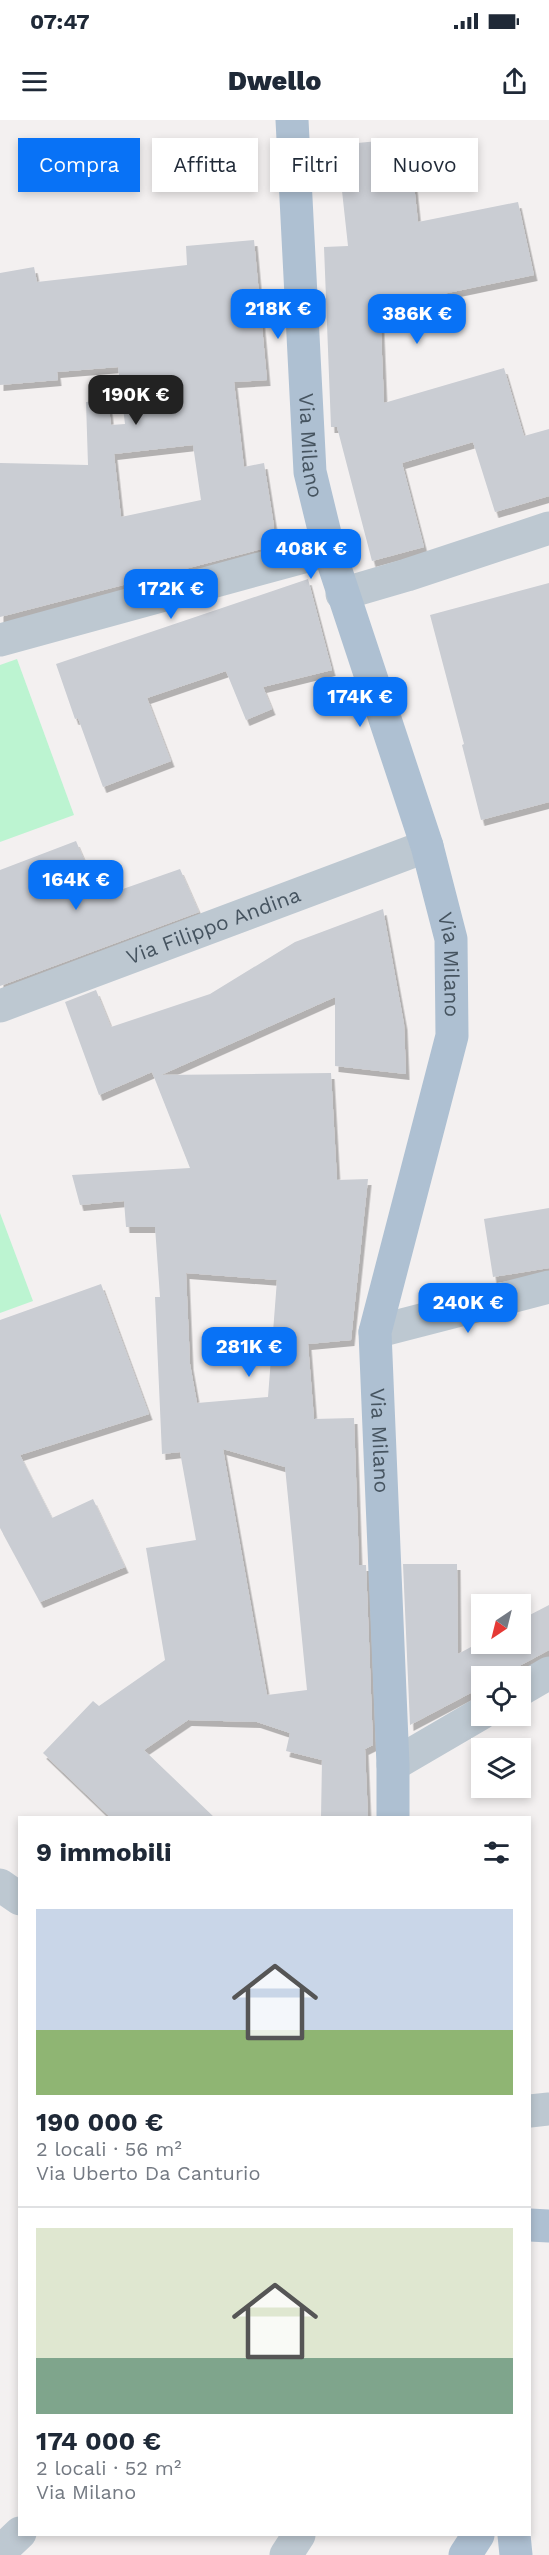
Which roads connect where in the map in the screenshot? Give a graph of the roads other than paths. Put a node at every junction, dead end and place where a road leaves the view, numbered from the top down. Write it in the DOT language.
graph roads {
  1 [pos="292,120"];
  2 [pos="549,528"];
  3 [pos="328,550"];
  4 [pos="342,594"];
  5 [pos="0,640"];
  6 [pos="427,846"];
  7 [pos="0,1006"];
  8 [pos="549,1287"];
  9 [pos="375,1332"];
  10 [pos="549,1673"];
  11 [pos="531,1684"];
  12 [pos="471,1719"];
  13 [pos="393,1765"];
  14 [pos="393,1816"];
  15 [pos="0,1885"];
  16 [pos="18,1898"];
  17 [pos="549,2109"];
  18 [pos="531,2110"];
  19 [pos="531,2225"];
  20 [pos="549,2226"];
  21 [pos="18,2535"];
  22 [pos="298,2536"];
  23 [pos="477,2536"];
  24 [pos="514,2536"];
  25 [pos="0,2552"];
  26 [pos="286,2555"];
  27 [pos="465,2555"];
  28 [pos="516,2555"];
  1 -- 3 [label="main road, Via Milano"];
  2 -- 4 [label="street"];
  3 -- 4 [label="main road, Via Milano"];
  3 -- 5 [label="street"];
  4 -- 6 [label="main road, Via Milano"];
  6 -- 7 [label="street, Via Filippo Andina"];
  6 -- 9 [label="main road, Via Milano"];
  8 -- 9 [label="street"];
  9 -- 13 [label="main road, Via Milano"];
  10 -- 11 [label="street"];
  12 -- 13 [label="street"];
  13 -- 14 [label="main road, Via Milano"];
  15 -- 16 [label="street"];
  17 -- 18 [label="street"];
  19 -- 20 [label="main road"];
  21 -- 25 [label="street"];
  22 -- 26 [label="street"];
  23 -- 27 [label="main road"];
  24 -- 28 [label="main road"];
}
